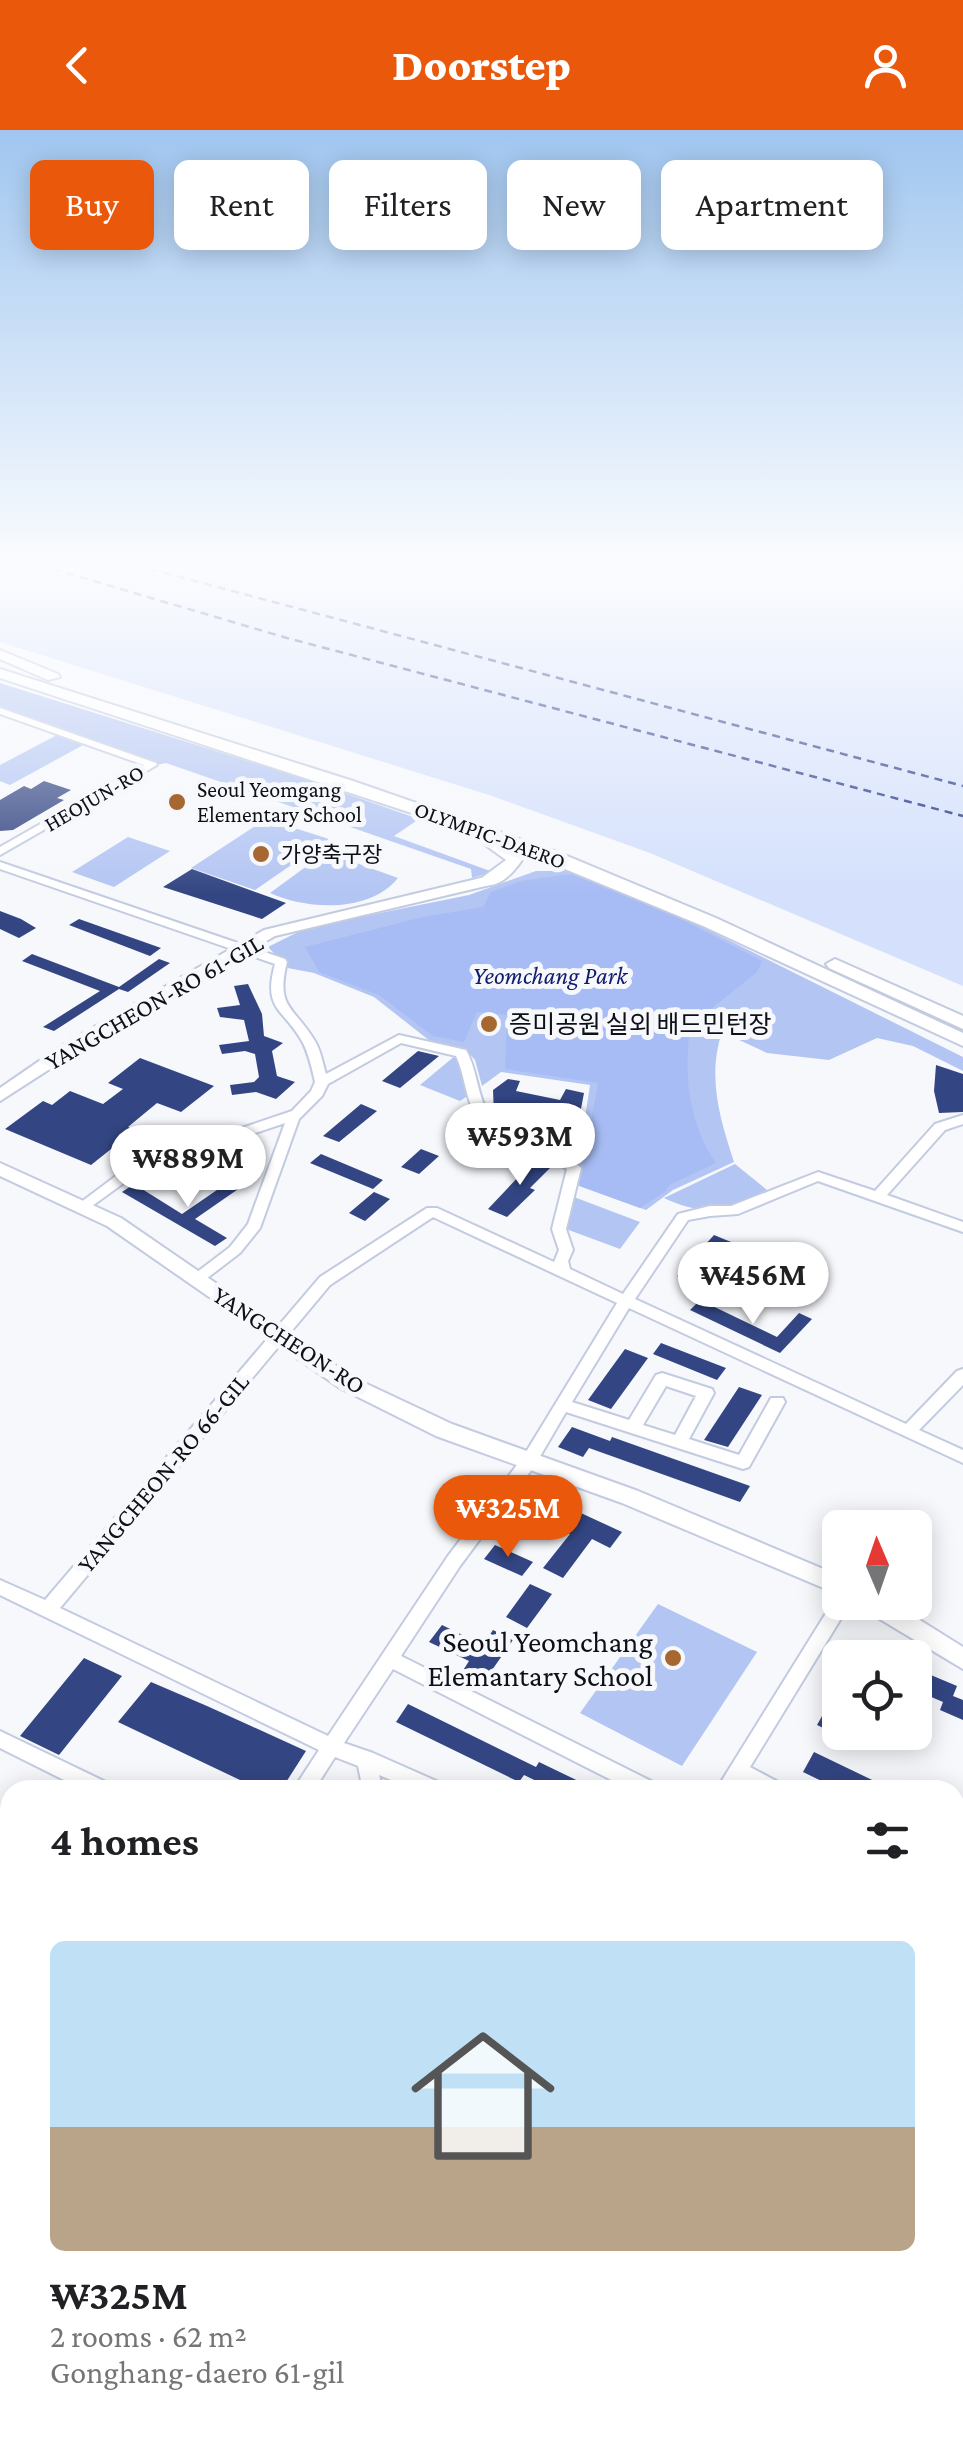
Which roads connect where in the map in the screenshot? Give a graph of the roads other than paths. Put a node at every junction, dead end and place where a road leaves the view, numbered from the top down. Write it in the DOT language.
graph roads {
  1 [pos="16,677"];
  2 [pos="54,677"];
  3 [pos="0,681"];
  4 [pos="74,697"];
  5 [pos="0,711"];
  6 [pos="379,794"];
  7 [pos="0,852"];
  8 [pos="0,865"];
  9 [pos="489,881"];
  10 [pos="238,950"];
  11 [pos="963,1022"];
  12 [pos="963,1040"];
  13 [pos="322,1082"];
  14 [pos="0,1096"];
  15 [pos="297,1114"];
  16 [pos="963,1119"];
  17 [pos="0,1169"];
  18 [pos="878,1196"];
  19 [pos="84,1206"];
  20 [pos="963,1226"];
  21 [pos="563,1271"];
  22 [pos="197,1280"];
  23 [pos="627,1300"];
  24 [pos="279,1337"];
  25 [pos="963,1375"];
  26 [pos="776,1402"];
  27 [pos="563,1405"];
  28 [pos="633,1426"];
  29 [pos="908,1431"];
  30 [pos="680,1440"];
  31 [pos="963,1458"];
  32 [pos="529,1461"];
  33 [pos="822,1578"];
  34 [pos="0,1588"];
  35 [pos="48,1609"];
  36 [pos="831,1620"];
  37 [pos="901,1620"];
  38 [pos="963,1658"];
  39 [pos="390,1659"];
  40 [pos="0,1740"];
  41 [pos="332,1747"];
  42 [pos="366,1759"];
  43 [pos="739,1771"];
  44 [pos="82,1780"];
  45 [pos="309,1780"];
  46 [pos="371,1780"];
  47 [pos="413,1780"];
  48 [pos="630,1780"];
  49 [pos="733,1780"];
  50 [pos="756,1780"];
  1 -- 4 [label="highway, OLYMPIC-DAERO"];
  2 -- 11 [label="highway, OLYMPIC-DAERO"];
  3 -- 4 [label="highway"];
  4 -- 6 [label="highway, OLYMPIC-DAERO"];
  5 -- 7 [label="street, HEOJUN-RO"];
  6 -- 9 [label="highway"];
  6 -- 12 [label="highway, OLYMPIC-DAERO"];
  8 -- 10 [label="street"];
  9 -- 10 [label="main road, YANGCHEON-RO 61-GIL"];
  10 -- 13 [label="street"];
  10 -- 14 [label="main road, YANGCHEON-RO 61-GIL"];
  13 -- 15 [label="street"];
  13 -- 21 [label="street"];
  15 -- 19 [label="street"];
  15 -- 22 [label="street"];
  16 -- 18 [label="street"];
  17 -- 19 [label="main road, YANGCHEON-RO"];
  18 -- 20 [label="street"];
  18 -- 23 [label="street"];
  19 -- 22 [label="main road, YANGCHEON-RO"];
  21 -- 23 [label="street"];
  21 -- 24 [label="street, YANGCHEON-RO 66-GIL"];
  22 -- 24 [label="main road, YANGCHEON-RO"];
  23 -- 27 [label="street"];
  23 -- 29 [label="street"];
  24 -- 32 [label="main road, YANGCHEON-RO"];
  24 -- 35 [label="street, YANGCHEON-RO 66-GIL"];
  25 -- 29 [label="street"];
  26 -- 30 [label="street"];
  27 -- 28 [label="street"];
  27 -- 32 [label="street"];
  28 -- 30 [label="street"];
  28 -- 30 [label="street"];
  29 -- 31 [label="street"];
  32 -- 33 [label="main road, YANGCHEON-RO"];
  32 -- 39 [label="street"];
  34 -- 35 [label="street"];
  35 -- 41 [label="street"];
  36 -- 43 [label="street"];
  37 -- 38 [label="main road"];
  39 -- 41 [label="street"];
  39 -- 48 [label="street"];
  40 -- 44 [label="street"];
  41 -- 42 [label="street"];
  41 -- 45 [label="street"];
  42 -- 46 [label="street"];
  42 -- 47 [label="street"];
  43 -- 49 [label="street"];
  43 -- 50 [label="street"];
}
